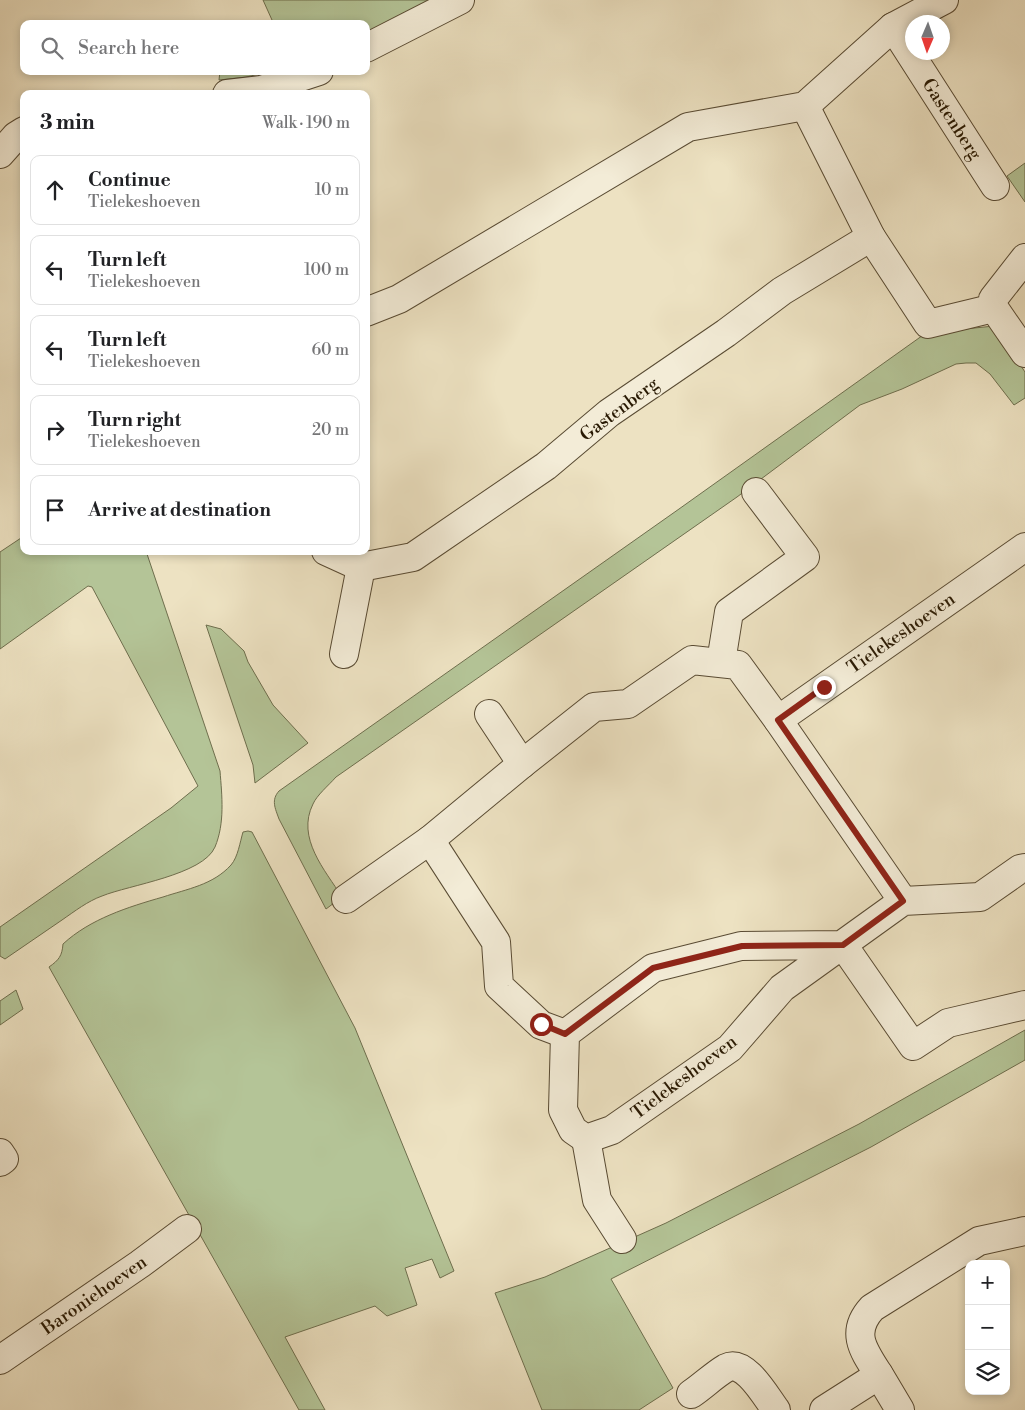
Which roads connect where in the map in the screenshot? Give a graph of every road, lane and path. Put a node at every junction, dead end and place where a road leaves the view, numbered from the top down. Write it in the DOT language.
graph roads {
  1 [pos="460,0"];
  2 [pos="944,0"];
  3 [pos="893,27"];
  4 [pos="370,46"];
  5 [pos="307,75"];
  6 [pos="260,90"];
  7 [pos="805,106"];
  8 [pos="20,134"];
  9 [pos="0,154"];
  10 [pos="995,186"];
  11 [pos="871,237"];
  12 [pos="1025,258"];
  13 [pos="994,308"];
  14 [pos="370,310"];
  15 [pos="1025,353"];
  16 [pos="756,492"];
  17 [pos="1025,547"];
  18 [pos="335,555"];
  19 [pos="361,567"];
  20 [pos="344,654"];
  21 [pos="722,662"];
  22 [pos="489,714"];
  23 [pos="778,720"];
  24 [pos="522,764"];
  25 [pos="430,840"];
  26 [pos="1025,868"];
  27 [pos="346,900"];
  28 [pos="903,901"];
  29 [pos="843,945"];
  30 [pos="1025,1005"];
  31 [pos="565,1034"];
  32 [pos="586,1138"];
  33 [pos="0,1153"];
  34 [pos="0,1162"];
  35 [pos="187,1229"];
  36 [pos="1025,1231"];
  37 [pos="622,1239"];
  38 [pos="0,1360"];
  39 [pos="879,1375"];
  40 [pos="691,1394"];
  41 [pos="776,1410"];
  42 [pos="824,1410"];
  43 [pos="900,1410"];
  1 -- 4 [label="street"];
  2 -- 3 [label="street"];
  3 -- 7 [label="street"];
  3 -- 10 [label="street, Gastenberg"];
  5 -- 6 [label="street"];
  7 -- 11 [label="street"];
  7 -- 14 [label="street"];
  8 -- 9 [label="street"];
  11 -- 13 [label="street"];
  11 -- 19 [label="street, Gastenberg"];
  12 -- 13 [label="street"];
  13 -- 15 [label="street"];
  16 -- 21 [label="street"];
  17 -- 23 [label="street, Tielekeshoeven"];
  18 -- 19 [label="street"];
  19 -- 20 [label="street"];
  21 -- 23 [label="street"];
  21 -- 24 [label="street"];
  22 -- 24 [label="street"];
  23 -- 28 [label="street"];
  24 -- 25 [label="street"];
  25 -- 27 [label="street"];
  25 -- 31 [label="street"];
  26 -- 28 [label="street"];
  28 -- 29 [label="street, Tielekeshoeven"];
  29 -- 30 [label="street"];
  29 -- 31 [label="street"];
  29 -- 32 [label="street, Tielekeshoeven"];
  31 -- 32 [label="street"];
  32 -- 37 [label="street"];
  33 -- 34 [label="street"];
  35 -- 38 [label="street, Baroniehoeven"];
  36 -- 39 [label="street"];
  39 -- 42 [label="street"];
  39 -- 43 [label="street"];
  40 -- 41 [label="street"];
}
